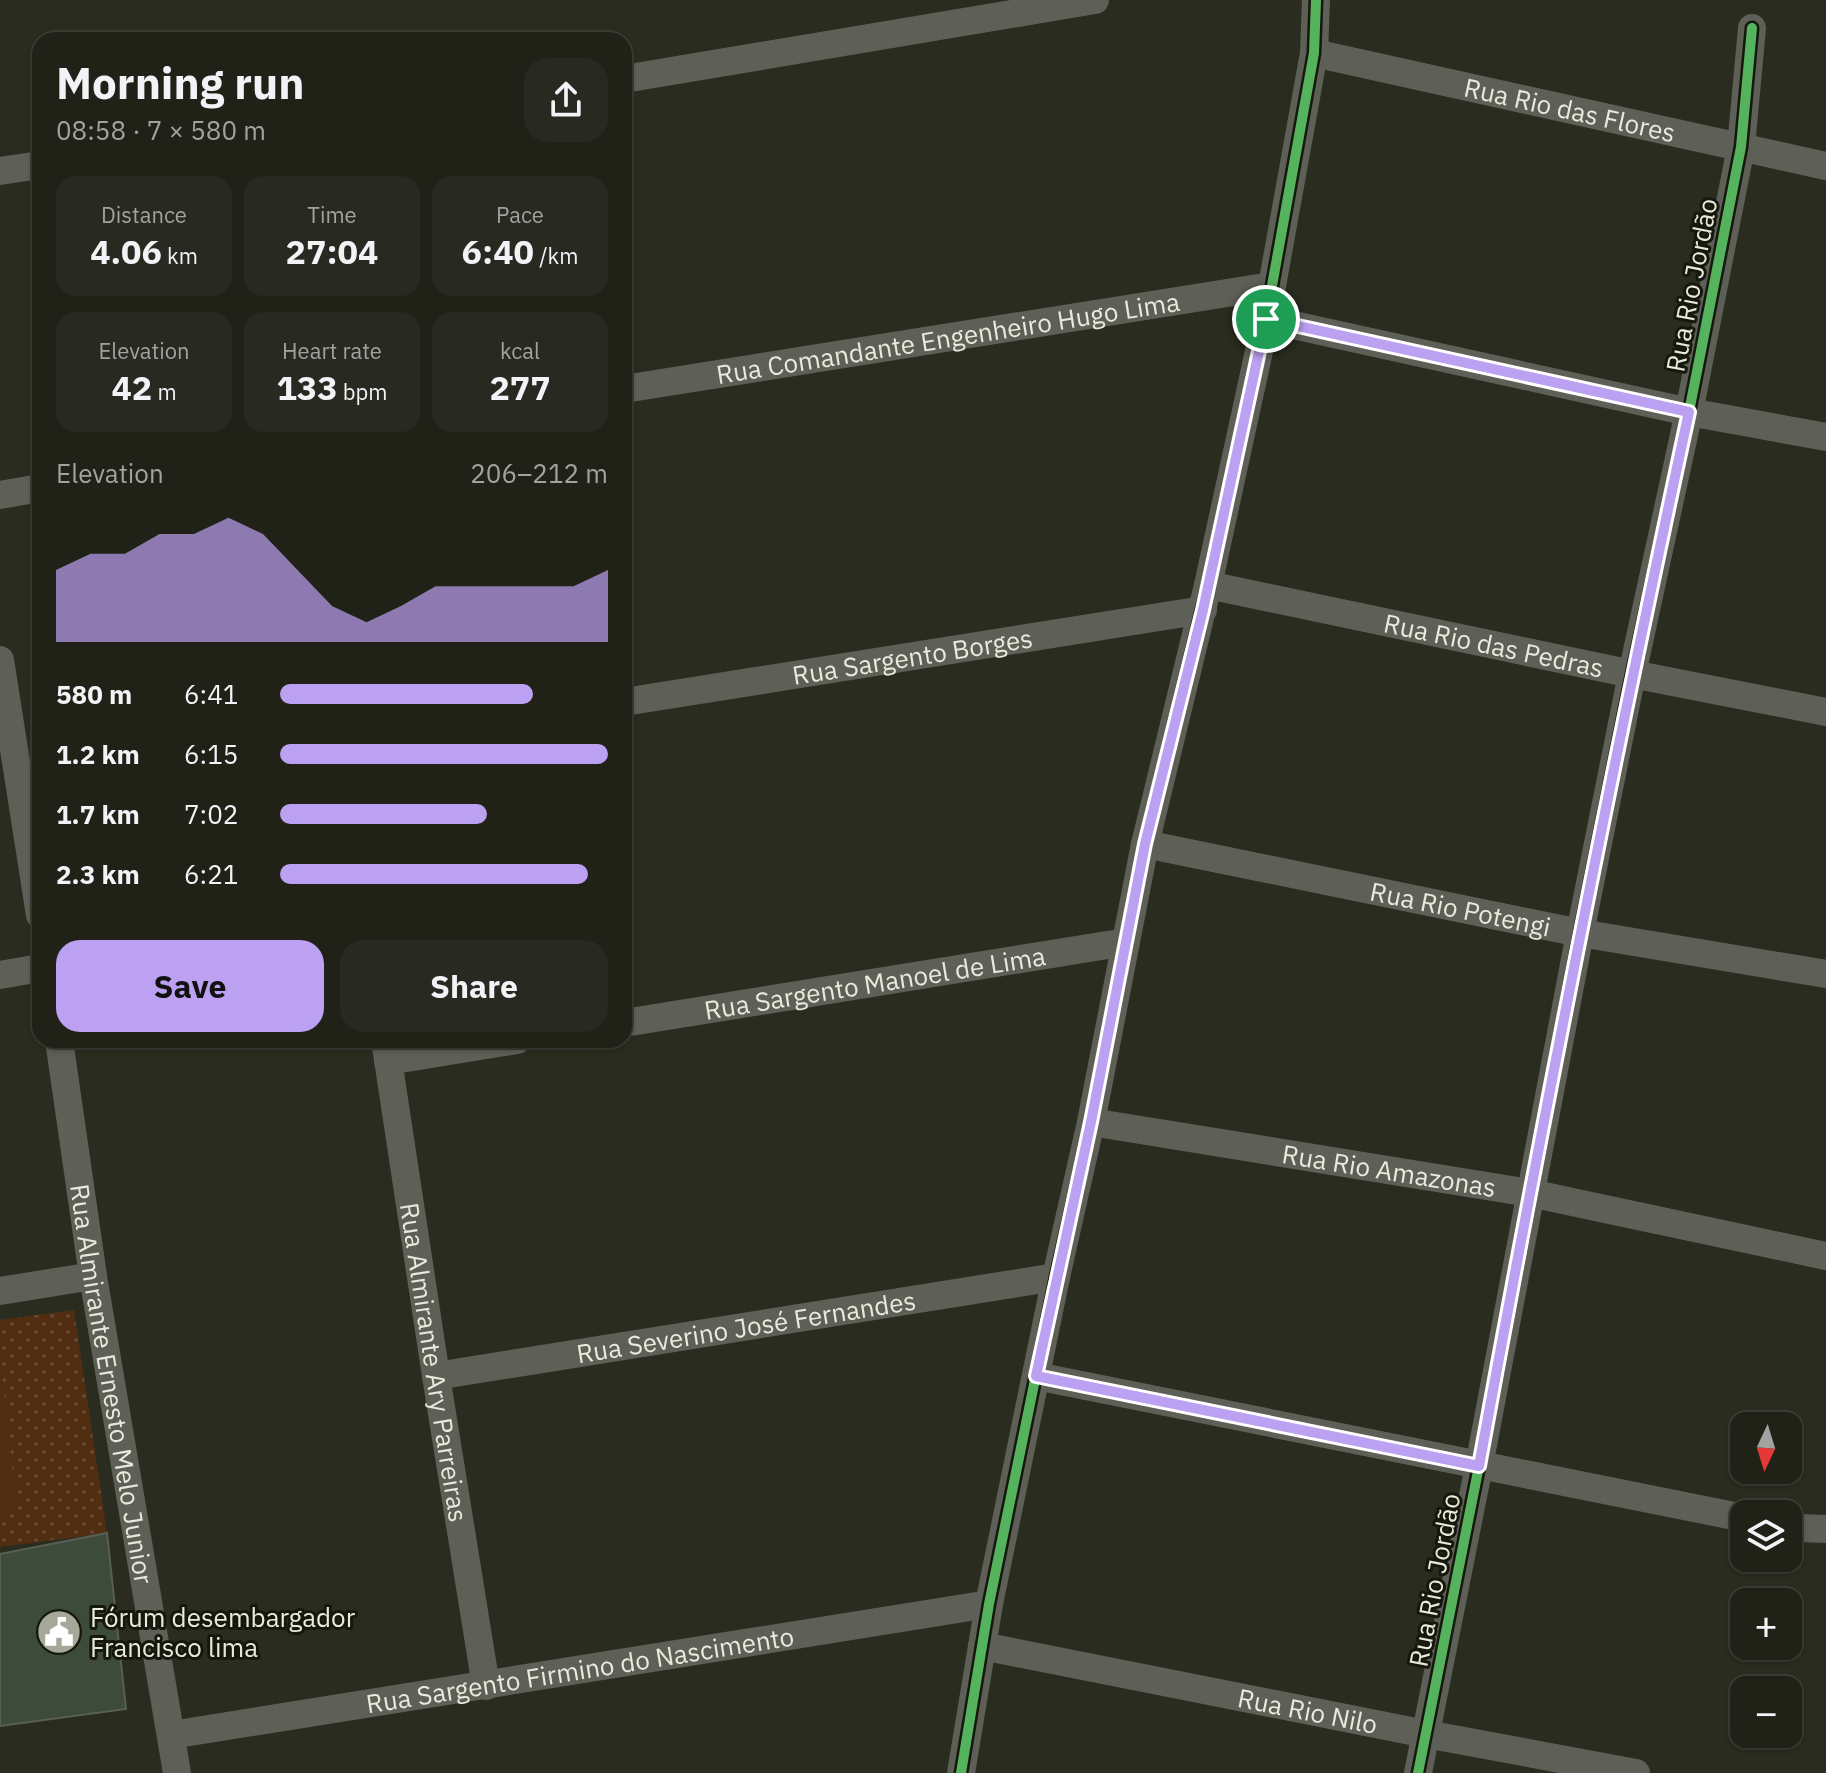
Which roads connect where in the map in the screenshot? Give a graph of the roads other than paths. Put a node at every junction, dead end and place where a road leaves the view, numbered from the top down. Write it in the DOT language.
graph roads {
  1 [pos="1095,0"];
  2 [pos="1316,0"];
  3 [pos="1752,28"];
  4 [pos="1314,53"];
  5 [pos="632,78"];
  6 [pos="1741,147"];
  7 [pos="32,166"];
  8 [pos="1826,166"];
  9 [pos="0,171"];
  10 [pos="1271,286"];
  11 [pos="1266,319"];
  12 [pos="632,388"];
  13 [pos="1689,412"];
  14 [pos="1826,437"];
  15 [pos="32,489"];
  16 [pos="0,495"];
  17 [pos="1206,597"];
  18 [pos="0,660"];
  19 [pos="1632,674"];
  20 [pos="632,701"];
  21 [pos="1826,712"];
  22 [pos="1145,844"];
  23 [pos="32,864"];
  24 [pos="1580,933"];
  25 [pos="1126,942"];
  26 [pos="32,969"];
  27 [pos="1826,974"];
  28 [pos="0,975"];
  29 [pos="632,1022"];
  30 [pos="60,1048"];
  31 [pos="412,1048"];
  32 [pos="386,1050"];
  33 [pos="1091,1122"];
  34 [pos="1530,1193"];
  35 [pos="1826,1256"];
  36 [pos="93,1276"];
  37 [pos="1056,1277"];
  38 [pos="0,1291"];
  39 [pos="436,1376"];
  40 [pos="1036,1376"];
  41 [pos="1479,1466"];
  42 [pos="1730,1515"];
  43 [pos="1802,1527"];
  44 [pos="1826,1529"];
  45 [pos="989,1604"];
  46 [pos="982,1646"];
  47 [pos="486,1686"];
  48 [pos="1426,1734"];
  49 [pos="171,1735"];
  50 [pos="177,1773"];
  51 [pos="961,1773"];
  52 [pos="1418,1773"];
  53 [pos="1636,1773"];
  1 -- 5 [label="street"];
  2 -- 4 [label="street"];
  3 -- 6 [label="street, Rua Rio Jordão"];
  4 -- 6 [label="street, Rua Rio das Flores"];
  4 -- 10 [label="street"];
  6 -- 8 [label="street, Rua Rio das Flores"];
  6 -- 13 [label="street, Rua Rio Jordão"];
  7 -- 9 [label="street"];
  10 -- 11 [label="street"];
  10 -- 12 [label="street, Rua Comandante Engenheiro Hugo Lima"];
  11 -- 13 [label="street"];
  11 -- 17 [label="street"];
  13 -- 14 [label="street"];
  13 -- 19 [label="street, Rua Rio Jordão"];
  15 -- 16 [label="street"];
  17 -- 19 [label="street, Rua Rio das Pedras"];
  17 -- 20 [label="street, Rua Sargento Borges"];
  17 -- 22 [label="street"];
  18 -- 23 [label="street"];
  19 -- 21 [label="street, Rua Rio das Pedras"];
  19 -- 24 [label="street, Rua Rio Jordão"];
  22 -- 24 [label="street, Rua Rio Potengi"];
  22 -- 25 [label="street"];
  24 -- 27 [label="street, Rua Rio Potengi"];
  24 -- 34 [label="street, Rua Rio Jordão"];
  25 -- 29 [label="street, Rua Sargento Manoel de Lima"];
  25 -- 33 [label="street"];
  26 -- 28 [label="street"];
  30 -- 36 [label="street, Rua Almirante Ernesto Melo Junior"];
  31 -- 32 [label="street"];
  32 -- 39 [label="street, Rua Almirante Ary Parreiras"];
  33 -- 34 [label="street, Rua Rio Amazonas"];
  33 -- 37 [label="street"];
  34 -- 35 [label="street, Rua Rio Amazonas"];
  34 -- 41 [label="street, Rua Rio Jordão"];
  36 -- 38 [label="street"];
  36 -- 49 [label="street, Rua Almirante Ernesto Melo Junior"];
  37 -- 39 [label="street, Rua Severino José Fernandes"];
  37 -- 40 [label="street"];
  39 -- 47 [label="street, Rua Almirante Ary Parreiras"];
  40 -- 41 [label="street"];
  40 -- 45 [label="street"];
  41 -- 42 [label="street"];
  41 -- 48 [label="street, Rua Rio Jordão"];
  43 -- 44 [label="street"];
  45 -- 46 [label="street"];
  45 -- 47 [label="street, Rua Sargento Firmino do Nascimento"];
  46 -- 48 [label="street, Rua Rio Nilo"];
  46 -- 51 [label="street"];
  47 -- 49 [label="street, Rua Sargento Firmino do Nascimento"];
  48 -- 52 [label="street, Rua Rio Jordão"];
  48 -- 53 [label="street, Rua Rio Nilo"];
  49 -- 50 [label="street, Rua Almirante Ernesto Melo Junior"];
}
